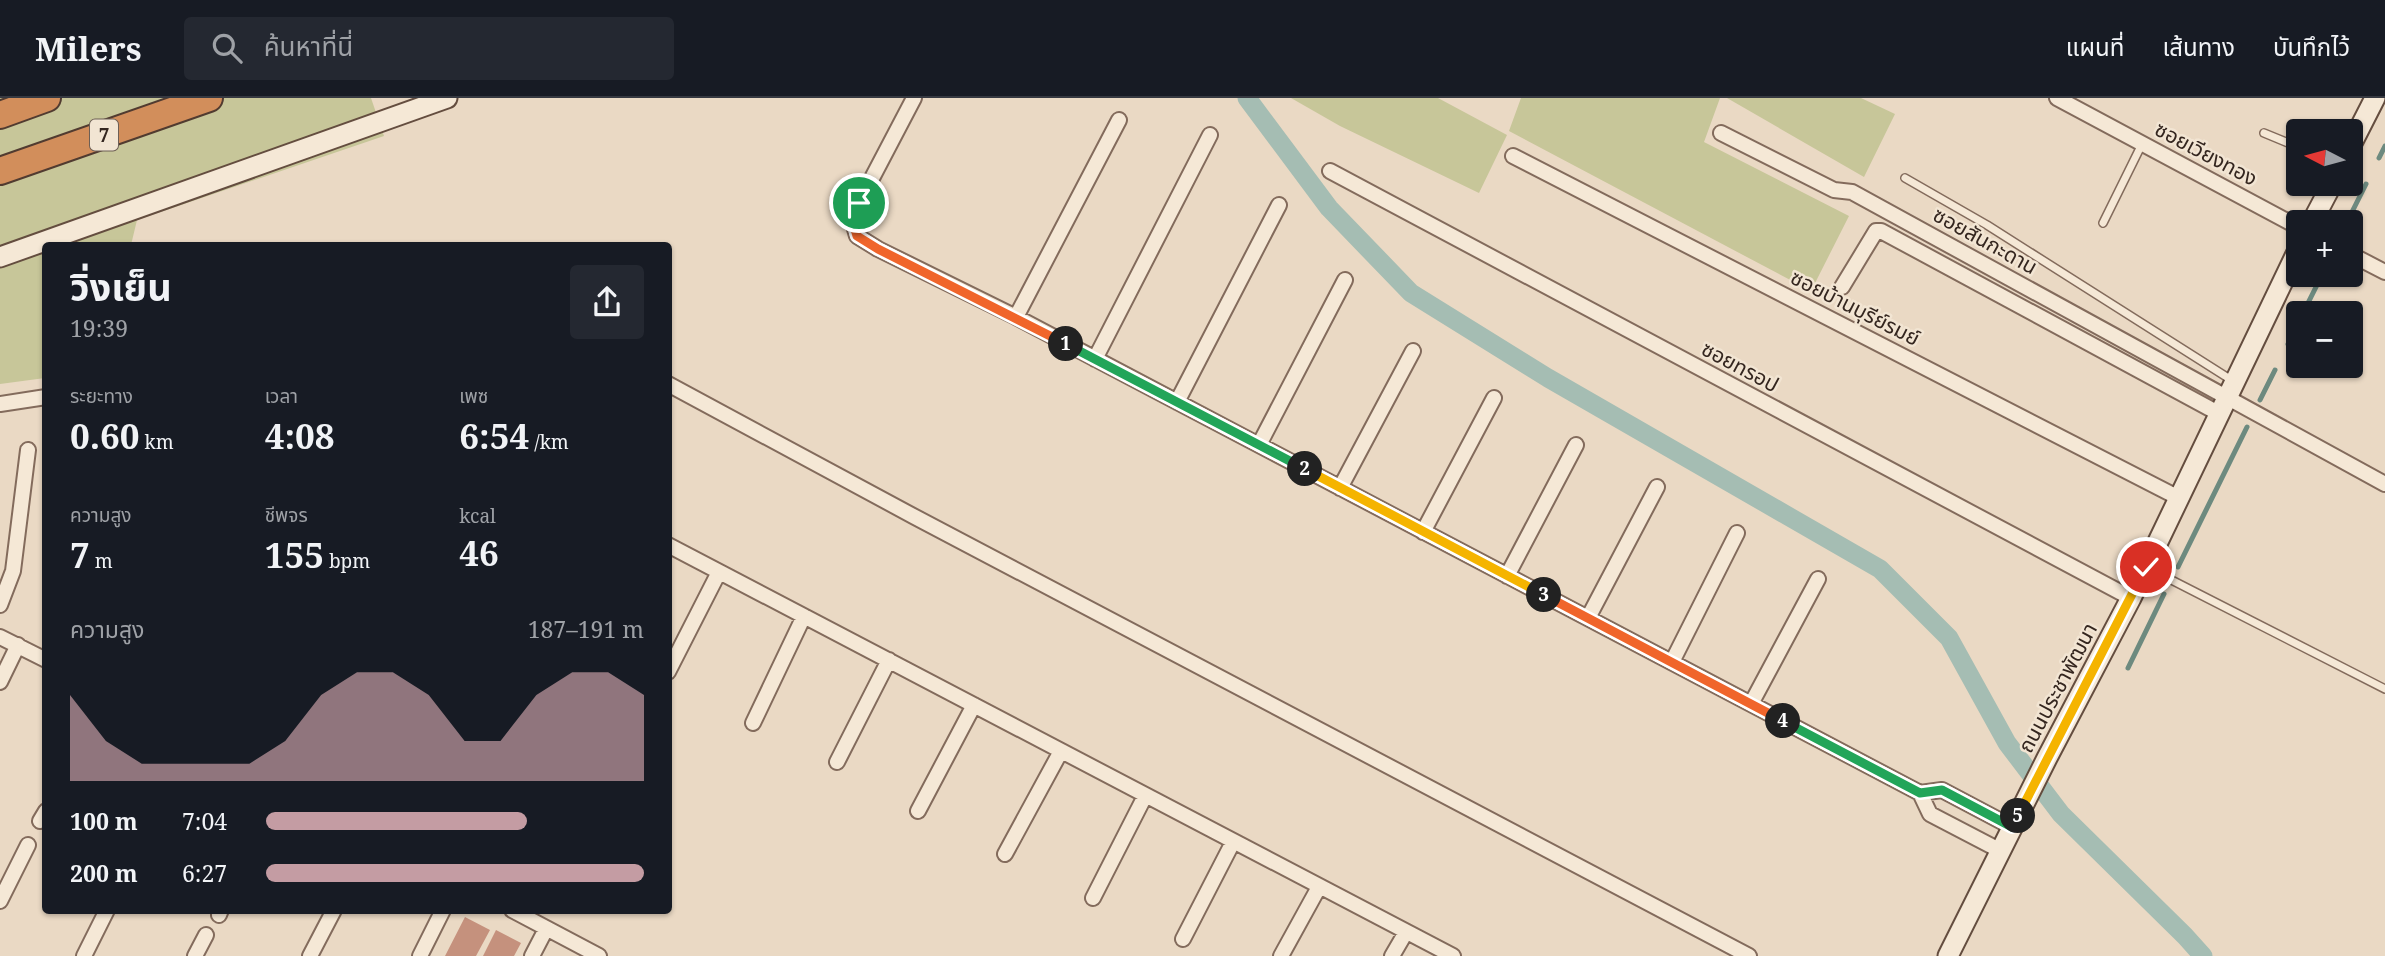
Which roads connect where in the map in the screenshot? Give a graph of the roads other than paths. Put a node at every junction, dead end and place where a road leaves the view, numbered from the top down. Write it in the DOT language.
graph roads {
  1 [pos="47,98"];
  2 [pos="209,98"];
  3 [pos="447,98"];
  4 [pos="914,98"];
  5 [pos="2057,98"];
  6 [pos="2375,98"];
  7 [pos="0,115"];
  8 [pos="1119,120"];
  9 [pos="2363,122"];
  10 [pos="1721,133"];
  11 [pos="2264,133"];
  12 [pos="1210,135"];
  13 [pos="2286,142"];
  14 [pos="2143,144"];
  15 [pos="1513,156"];
  16 [pos="0,171"];
  17 [pos="1331,171"];
  18 [pos="1905,178"];
  19 [pos="1279,205"];
  20 [pos="2286,220"];
  21 [pos="2104,223"];
  22 [pos="0,257"];
  23 [pos="2363,261"];
  24 [pos="2385,272"];
  25 [pos="2286,274"];
  26 [pos="1345,280"];
  27 [pos="1842,287"];
  28 [pos="1016,317"];
  29 [pos="1413,351"];
  30 [pos="1095,359"];
  31 [pos="672,386"];
  32 [pos="2226,397"];
  33 [pos="42,398"];
  34 [pos="1494,398"];
  35 [pos="1177,402"];
  36 [pos="0,404"];
  37 [pos="1576,444"];
  38 [pos="1259,445"];
  39 [pos="28,450"];
  40 [pos="2385,484"];
  41 [pos="1657,487"];
  42 [pos="1340,488"];
  43 [pos="2179,498"];
  44 [pos="1423,531"];
  45 [pos="1737,533"];
  46 [pos="672,547"];
  47 [pos="2146,567"];
  48 [pos="719,572"];
  49 [pos="1507,576"];
  50 [pos="1818,579"];
  51 [pos="2131,598"];
  52 [pos="0,605"];
  53 [pos="804,615"];
  54 [pos="1588,618"];
  55 [pos="0,637"];
  56 [pos="18,645"];
  57 [pos="42,658"];
  58 [pos="889,660"];
  59 [pos="1672,662"];
  60 [pos="672,664"];
  61 [pos="0,682"];
  62 [pos="2385,689"];
  63 [pos="1751,704"];
  64 [pos="974,705"];
  65 [pos="753,723"];
  66 [pos="1060,751"];
  67 [pos="838,762"];
  68 [pos="1920,793"];
  69 [pos="1145,796"];
  70 [pos="918,811"];
  71 [pos="2012,827"];
  72 [pos="1233,842"];
  73 [pos="28,845"];
  74 [pos="2001,850"];
  75 [pos="1005,855"];
  76 [pos="1319,887"];
  77 [pos="1093,898"];
  78 [pos="0,901"];
  79 [pos="105,914"];
  80 [pos="332,914"];
  81 [pos="441,914"];
  82 [pos="519,914"];
  83 [pos="545,929"];
  84 [pos="1406,932"];
  85 [pos="206,935"];
  86 [pos="1183,939"];
  87 [pos="83,956"];
  88 [pos="195,956"];
  89 [pos="310,956"];
  90 [pos="420,956"];
  91 [pos="531,956"];
  92 [pos="599,956"];
  93 [pos="1281,956"];
  94 [pos="1392,956"];
  95 [pos="1453,956"];
  96 [pos="1749,956"];
  97 [pos="1948,956"];
  1 -- 7 [label="highway"];
  2 -- 16 [label="highway, 7"];
  3 -- 22 [label="street"];
  4 -- 28 [label="street"];
  5 -- 14 [label="street, ซอยเวียงทอง"];
  6 -- 9 [label="street"];
  8 -- 28 [label="street"];
  10 -- 32 [label="street, ซอยสันกะดาน"];
  11 -- 13 [label="lane"];
  12 -- 30 [label="street"];
  14 -- 20 [label="street, ซอยเวียงทอง"];
  14 -- 21 [label="lane"];
  15 -- 43 [label="street, ซอยบ้านบุรีย์รมย์"];
  17 -- 51 [label="street, ซอยทรอป"];
  18 -- 32 [label="lane"];
  19 -- 35 [label="street"];
  23 -- 24 [label="street"];
  25 -- 32 [label="street, ถนนประชาพัฒนา"];
  26 -- 38 [label="street"];
  27 -- 32 [label="street"];
  28 -- 30 [label="street"];
  29 -- 42 [label="street"];
  30 -- 35 [label="street"];
  31 -- 96 [label="street"];
  32 -- 40 [label="street"];
  32 -- 43 [label="street, ถนนประชาพัฒนา"];
  33 -- 36 [label="street"];
  34 -- 44 [label="street"];
  35 -- 38 [label="street"];
  37 -- 49 [label="street"];
  38 -- 42 [label="street"];
  39 -- 52 [label="street"];
  41 -- 54 [label="street"];
  42 -- 44 [label="street"];
  43 -- 47 [label="street, ถนนประชาพัฒนา"];
  44 -- 49 [label="street"];
  45 -- 59 [label="street"];
  46 -- 48 [label="street"];
  47 -- 51 [label="street, ถนนประชาพัฒนา"];
  47 -- 62 [label="lane"];
  48 -- 53 [label="street"];
  48 -- 60 [label="street"];
  49 -- 54 [label="street"];
  50 -- 63 [label="street"];
  51 -- 71 [label="street, ถนนประชาพัฒนา"];
  53 -- 58 [label="street"];
  53 -- 65 [label="street"];
  54 -- 59 [label="street"];
  55 -- 56 [label="street"];
  56 -- 57 [label="street"];
  56 -- 61 [label="street"];
  58 -- 64 [label="street"];
  58 -- 67 [label="street"];
  59 -- 63 [label="street"];
  63 -- 68 [label="street"];
  64 -- 66 [label="street"];
  64 -- 70 [label="street"];
  66 -- 69 [label="street"];
  66 -- 75 [label="street"];
  68 -- 71 [label="street"];
  68 -- 74 [label="street"];
  69 -- 72 [label="street"];
  69 -- 77 [label="street"];
  71 -- 74 [label="street, ถนนประชาพัฒนา"];
  72 -- 76 [label="street"];
  72 -- 86 [label="street"];
  73 -- 78 [label="street"];
  74 -- 97 [label="street, ถนนประชาพัฒนา"];
  76 -- 84 [label="street"];
  76 -- 93 [label="street"];
  79 -- 87 [label="street"];
  80 -- 89 [label="street"];
  81 -- 90 [label="street"];
  82 -- 83 [label="street"];
  83 -- 91 [label="street"];
  83 -- 92 [label="street"];
  84 -- 94 [label="street"];
  84 -- 95 [label="street"];
  85 -- 88 [label="street"];
}
